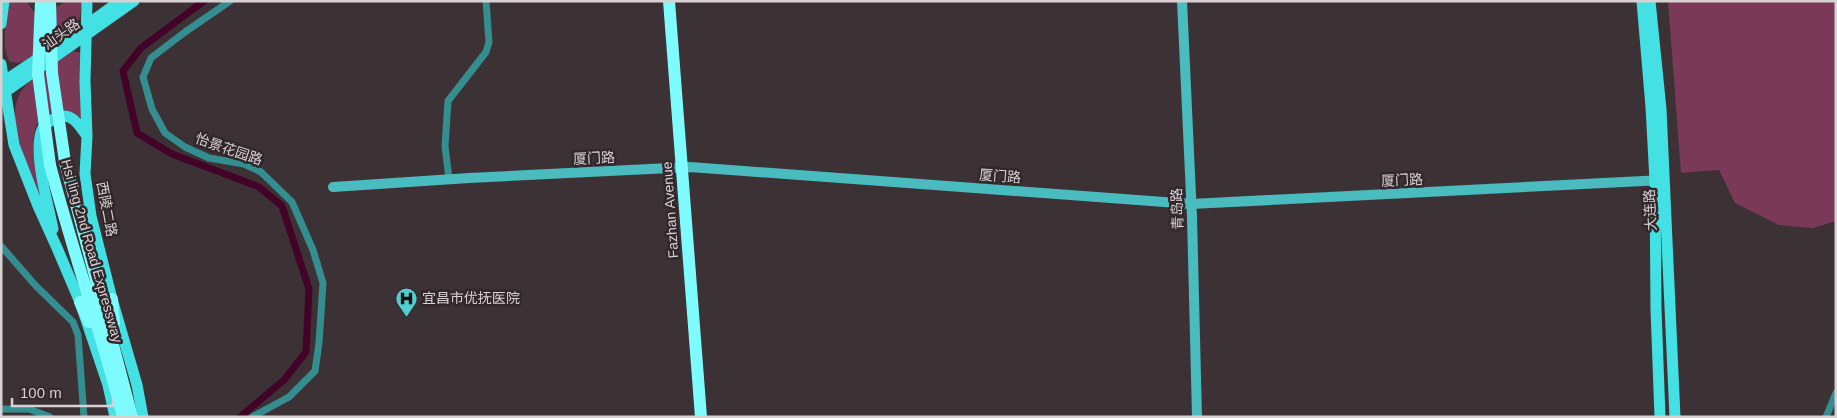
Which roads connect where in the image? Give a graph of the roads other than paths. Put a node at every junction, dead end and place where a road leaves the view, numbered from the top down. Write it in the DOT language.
graph roads {
  1 [pos="4,1"];
  2 [pos="41,1"];
  3 [pos="50,1"];
  4 [pos="87,1"];
  5 [pos="120,1"];
  6 [pos="134,1"];
  7 [pos="230,1"];
  8 [pos="486,1"];
  9 [pos="669,1"];
  10 [pos="677,1"];
  11 [pos="1182,1"];
  12 [pos="1642,1"];
  13 [pos="1650,1"];
  14 [pos="1,24"];
  15 [pos="87,29"];
  16 [pos="1,64"];
  17 [pos="4,87"];
  18 [pos="87,136"];
  19 [pos="686,167"];
  20 [pos="449,179"];
  21 [pos="1659,180"];
  22 [pos="334,187"];
  23 [pos="1191,204"];
  24 [pos="1,246"];
  25 [pos="57,248"];
  26 [pos="112,299"];
  27 [pos="80,302"];
  28 [pos="113,361"];
  29 [pos="1836,393"];
  30 [pos="1,409"];
  31 [pos="50,417"];
  32 [pos="84,417"];
  33 [pos="116,417"];
  34 [pos="123,417"];
  35 [pos="132,417"];
  36 [pos="143,417"];
  37 [pos="252,417"];
  38 [pos="701,417"];
  39 [pos="709,417"];
  40 [pos="1197,417"];
  41 [pos="1660,417"];
  42 [pos="1675,417"];
  43 [pos="1826,417"];
  1 -- 14 [label="main road"];
  2 -- 3 [label="main road"];
  2 -- 28 [label="highway, Hsi ling 2nd Road Expressway, bridge"];
  3 -- 28 [label="highway, Hsi ling 2nd Road Expressway, bridge"];
  4 -- 15 [label="main road, 西陵二路"];
  5 -- 15 [label="main road, 汕头路"];
  6 -- 15 [label="main road, 汕头路"];
  7 -- 37 [label="street, 怡景花园路"];
  8 -- 20 [label="street"];
  9 -- 19 [label="highway, Fazhan Avenue"];
  10 -- 19 [label="highway, Fazhan Avenue"];
  11 -- 23 [label="street, 青岛路"];
  12 -- 21 [label="main road, 大连路"];
  13 -- 21 [label="main road, 大连路"];
  15 -- 17 [label="main road, 汕头路"];
  15 -- 18 [label="main road, 西陵二路"];
  16 -- 17 [label="main road"];
  17 -- 25 [label="main road"];
  18 -- 25 [label="main road"];
  18 -- 26 [label="main road, 西陵二路"];
  19 -- 20 [label="street, 厦门路"];
  19 -- 23 [label="street, 厦门路"];
  19 -- 38 [label="highway, Fazhan Avenue"];
  19 -- 39 [label="highway, Fazhan Avenue"];
  20 -- 22 [label="street, 厦门路"];
  21 -- 23 [label="street, 厦门路"];
  21 -- 41 [label="main road, 大连路"];
  21 -- 42 [label="main road, 大连路"];
  23 -- 40 [label="street, 青岛路"];
  24 -- 32 [label="street"];
  25 -- 27 [label="main road"];
  26 -- 28 [label="highway"];
  26 -- 36 [label="main road, 西陵二路"];
  27 -- 28 [label="highway"];
  27 -- 33 [label="main road"];
  28 -- 34 [label="highway, Hsi ling 2nd Road Expressway"];
  28 -- 35 [label="highway, Hsi ling 2nd Road Expressway"];
  29 -- 43 [label="street"];
  30 -- 31 [label="street"];
}
